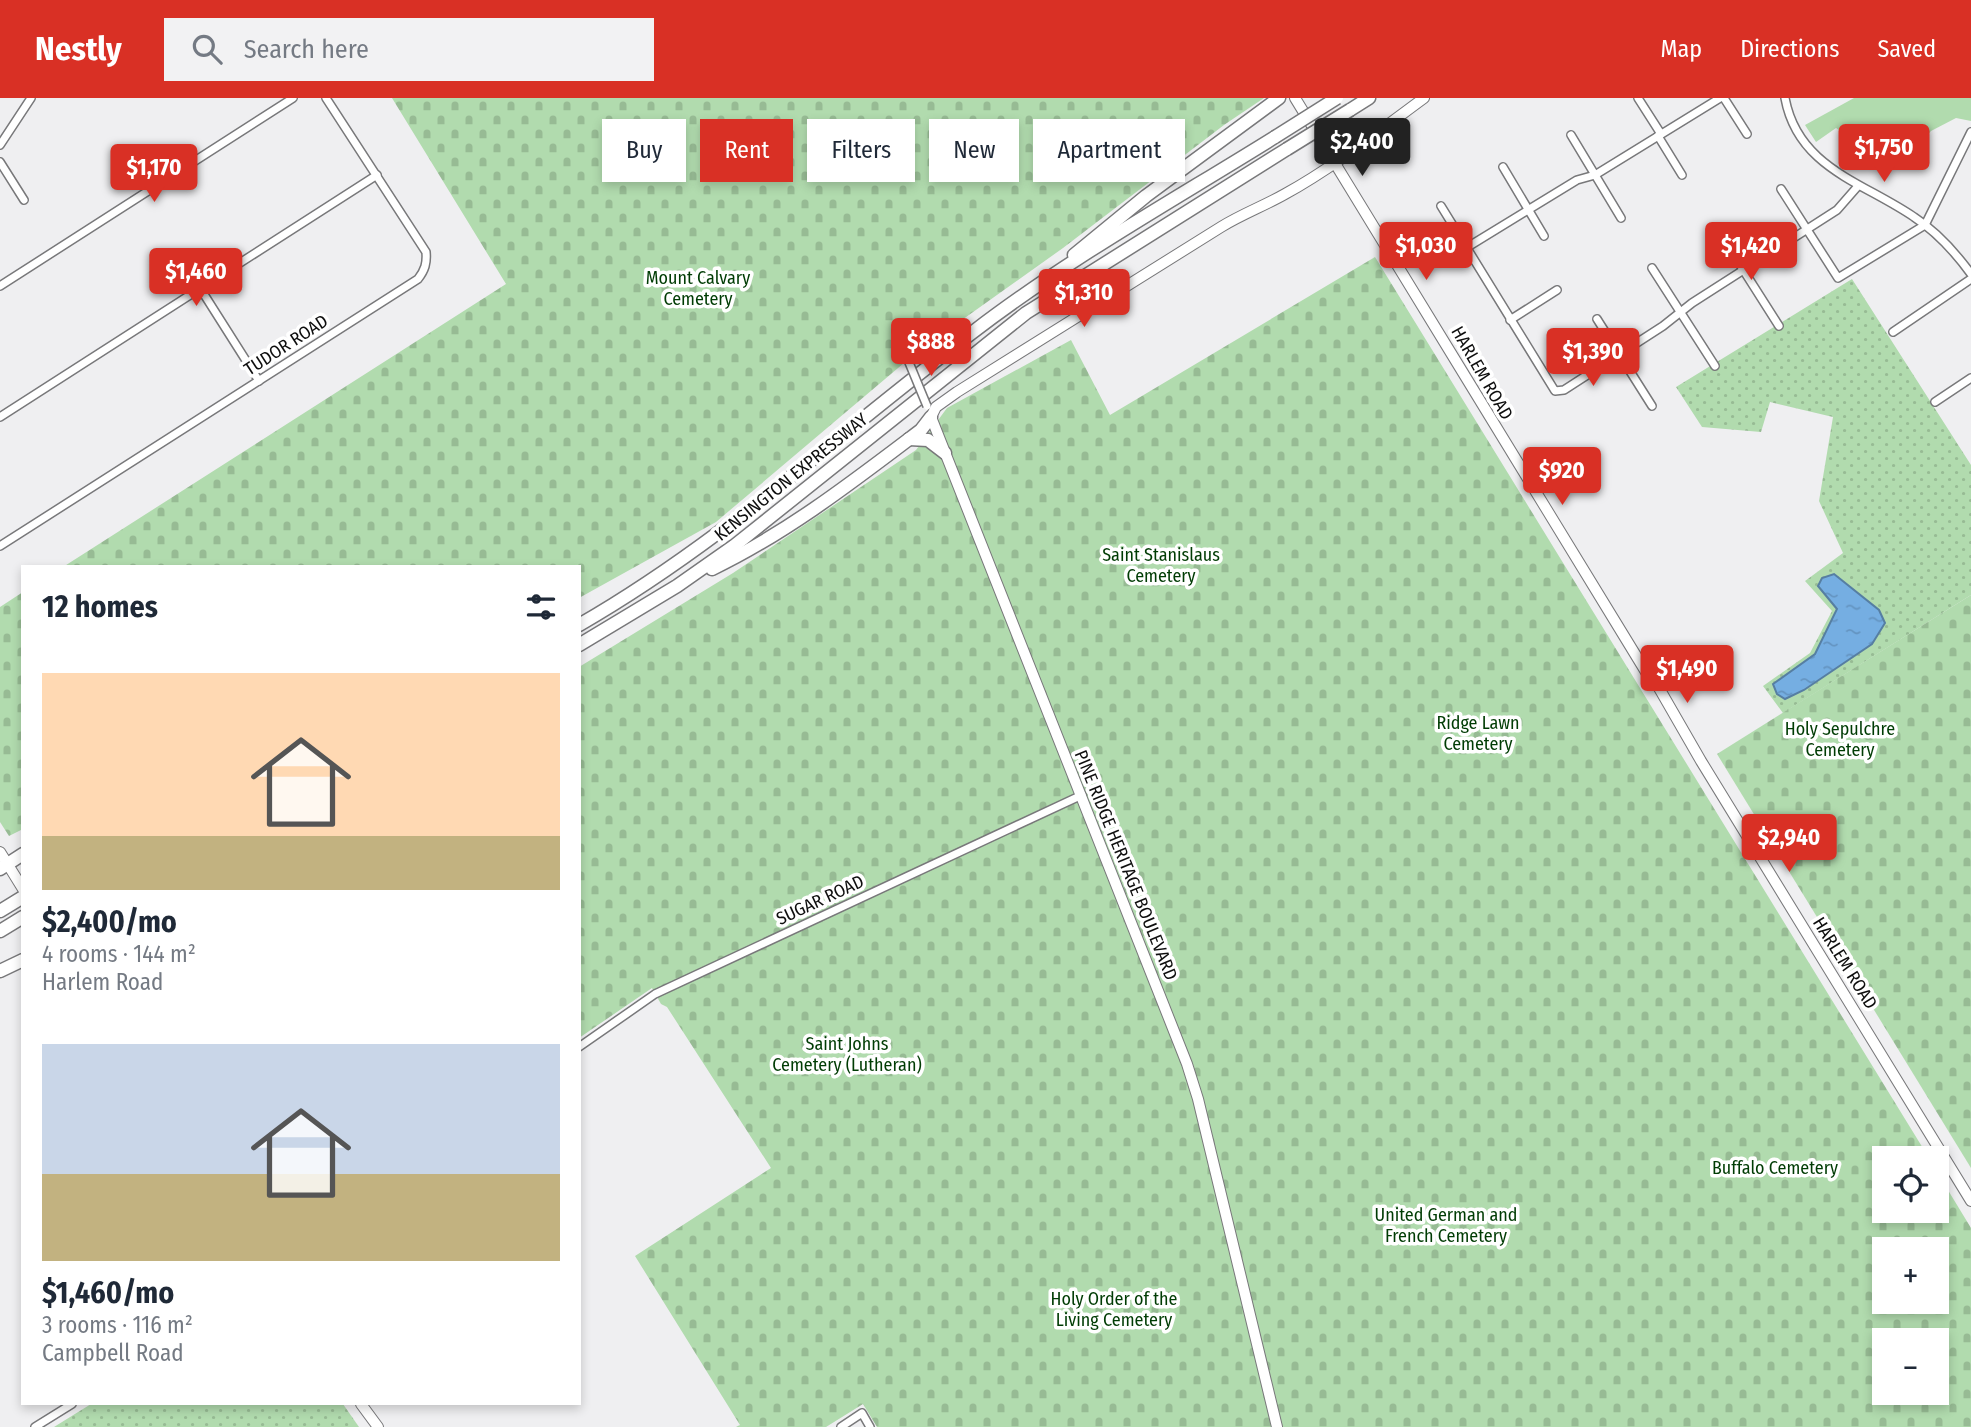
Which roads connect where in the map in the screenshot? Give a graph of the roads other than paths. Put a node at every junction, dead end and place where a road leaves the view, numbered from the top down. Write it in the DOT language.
graph roads {
  1 [pos="31,98"];
  2 [pos="293,98"];
  3 [pos="326,98"];
  4 [pos="1279,98"];
  5 [pos="1295,98"];
  6 [pos="1337,98"];
  7 [pos="1369,98"];
  8 [pos="1424,98"];
  9 [pos="1638,98"];
  10 [pos="1722,98"];
  11 [pos="1785,98"];
  12 [pos="1971,132"];
  13 [pos="1747,134"];
  14 [pos="1571,135"];
  15 [pos="1660,135"];
  16 [pos="0,145"];
  17 [pos="0,162"];
  18 [pos="1335,162"];
  19 [pos="1503,167"];
  20 [pos="377,175"];
  21 [pos="1595,175"];
  22 [pos="1682,175"];
  23 [pos="1858,186"];
  24 [pos="1781,189"];
  25 [pos="24,200"];
  26 [pos="1441,206"];
  27 [pos="1530,211"];
  28 [pos="1621,218"];
  29 [pos="1925,225"];
  30 [pos="1716,227"];
  31 [pos="1807,229"];
  32 [pos="1544,236"];
  33 [pos="1466,248"];
  34 [pos="1652,268"];
  35 [pos="1743,270"];
  36 [pos="1971,276"];
  37 [pos="1045,281"];
  38 [pos="0,286"];
  39 [pos="200,288"];
  40 [pos="1558,290"];
  41 [pos="1682,313"];
  42 [pos="1597,319"];
  43 [pos="1510,320"];
  44 [pos="1779,326"];
  45 [pos="897,331"];
  46 [pos="1893,332"];
  47 [pos="1620,354"];
  48 [pos="1715,366"];
  49 [pos="1971,378"];
  50 [pos="259,381"];
  51 [pos="1935,402"];
  52 [pos="1652,406"];
  53 [pos="929,411"];
  54 [pos="0,417"];
  55 [pos="909,439"];
  56 [pos="945,453"];
  57 [pos="0,546"];
  58 [pos="677,586"];
  59 [pos="581,624"];
  60 [pos="581,644"];
  61 [pos="1082,795"];
  62 [pos="0,852"];
  63 [pos="21,855"];
  64 [pos="5,866"];
  65 [pos="21,886"];
  66 [pos="21,898"];
  67 [pos="0,911"];
  68 [pos="21,918"];
  69 [pos="0,931"];
  70 [pos="21,961"];
  71 [pos="0,971"];
  72 [pos="581,1047"];
  73 [pos="1971,1201"];
  74 [pos="70,1405"];
  75 [pos="361,1405"];
  76 [pos="35,1427"];
  77 [pos="378,1427"];
  78 [pos="841,1427"];
  79 [pos="870,1427"];
  80 [pos="1277,1427"];
  1 -- 16 [label="street"];
  2 -- 38 [label="street"];
  3 -- 20 [label="street, TUDOR ROAD"];
  4 -- 37 [label="highway"];
  5 -- 18 [label="street, HARLEM ROAD"];
  6 -- 37 [label="highway, KENSINGTON EXPRESSWAY, bridge"];
  7 -- 58 [label="highway, KENSINGTON EXPRESSWAY, bridge"];
  8 -- 18 [label="street"];
  9 -- 15 [label="street"];
  10 -- 13 [label="street"];
  10 -- 15 [label="street"];
  11 -- 23 [label="street"];
  12 -- 29 [label="street"];
  14 -- 21 [label="street"];
  15 -- 21 [label="street"];
  15 -- 22 [label="street"];
  17 -- 25 [label="street"];
  18 -- 53 [label="street"];
  18 -- 73 [label="street, HARLEM ROAD"];
  19 -- 27 [label="street"];
  20 -- 39 [label="street"];
  20 -- 50 [label="street, TUDOR ROAD"];
  21 -- 27 [label="street"];
  21 -- 28 [label="street"];
  23 -- 29 [label="street"];
  23 -- 31 [label="street"];
  24 -- 31 [label="street"];
  26 -- 33 [label="street"];
  27 -- 32 [label="street"];
  27 -- 33 [label="street"];
  29 -- 31 [label="street"];
  29 -- 36 [label="street"];
  30 -- 35 [label="street"];
  31 -- 35 [label="street"];
  33 -- 43 [label="street"];
  34 -- 41 [label="street"];
  35 -- 41 [label="street"];
  35 -- 44 [label="street"];
  36 -- 46 [label="street"];
  37 -- 59 [label="highway, KENSINGTON EXPRESSWAY"];
  39 -- 50 [label="street"];
  39 -- 54 [label="street"];
  40 -- 43 [label="street"];
  41 -- 47 [label="street"];
  41 -- 48 [label="street"];
  42 -- 47 [label="street"];
  43 -- 47 [label="street"];
  45 -- 53 [label="street, PINE RIDGE HERITAGE BOULEVARD, bridge"];
  47 -- 52 [label="street"];
  49 -- 51 [label="street"];
  50 -- 57 [label="street, TUDOR ROAD"];
  53 -- 55 [label="highway"];
  53 -- 56 [label="street, PINE RIDGE HERITAGE BOULEVARD"];
  55 -- 56 [label="highway"];
  55 -- 58 [label="highway"];
  56 -- 61 [label="street, PINE RIDGE HERITAGE BOULEVARD"];
  58 -- 60 [label="highway, KENSINGTON EXPRESSWAY"];
  61 -- 72 [label="street, SUGAR ROAD"];
  61 -- 80 [label="street, PINE RIDGE HERITAGE BOULEVARD"];
  62 -- 64 [label="street"];
  63 -- 64 [label="highway"];
  64 -- 65 [label="street"];
  66 -- 67 [label="highway"];
  68 -- 69 [label="highway"];
  70 -- 71 [label="highway"];
  74 -- 76 [label="street"];
  75 -- 77 [label="street"];
  78 -- 79 [label="street"];
}
